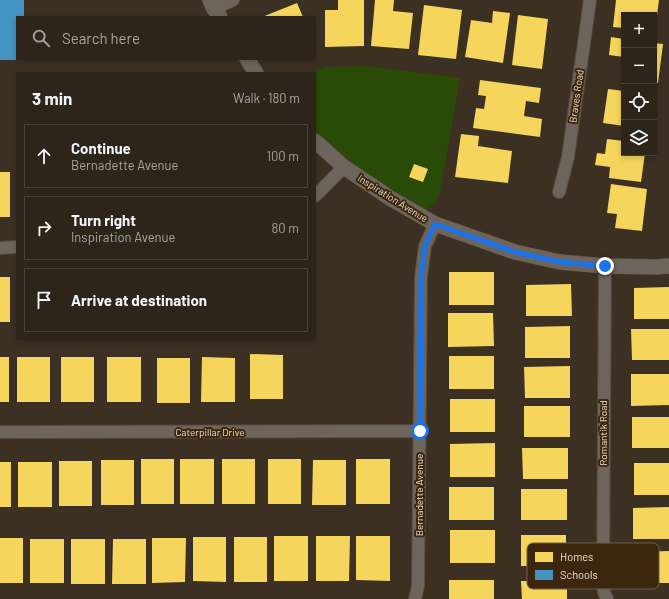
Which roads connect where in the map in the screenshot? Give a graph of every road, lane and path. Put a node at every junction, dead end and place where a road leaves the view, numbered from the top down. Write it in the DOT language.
graph roads {
  1 [pos="233,0"];
  2 [pos="590,0"];
  3 [pos="215,9"];
  4 [pos="248,60"];
  5 [pos="255,72"];
  6 [pos="316,142"];
  7 [pos="344,167"];
  8 [pos="559,192"];
  9 [pos="316,195"];
  10 [pos="435,224"];
  11 [pos="16,247"];
  12 [pos="0,248"];
  13 [pos="605,266"];
  14 [pos="669,266"];
  15 [pos="420,431"];
  16 [pos="0,432"];
  17 [pos="602,543"];
  18 [pos="603,589"];
  19 [pos="415,599"];
  20 [pos="607,599"];
  1 -- 3 [label="street"];
  2 -- 8 [label="street, Braves Road"];
  4 -- 5 [label="street"];
  6 -- 7 [label="street, Inspiration Avenue"];
  7 -- 9 [label="street"];
  7 -- 10 [label="street, Inspiration Avenue"];
  10 -- 13 [label="street, Inspiration Avenue"];
  10 -- 15 [label="street, Bernadette Avenue"];
  11 -- 12 [label="street"];
  13 -- 14 [label="street, Inspiration Avenue"];
  13 -- 17 [label="street, Romantik Road"];
  15 -- 16 [label="street, Caterpillar Drive"];
  15 -- 19 [label="street, Bernadette Avenue"];
  18 -- 20 [label="street, Romantik Road"];
}
